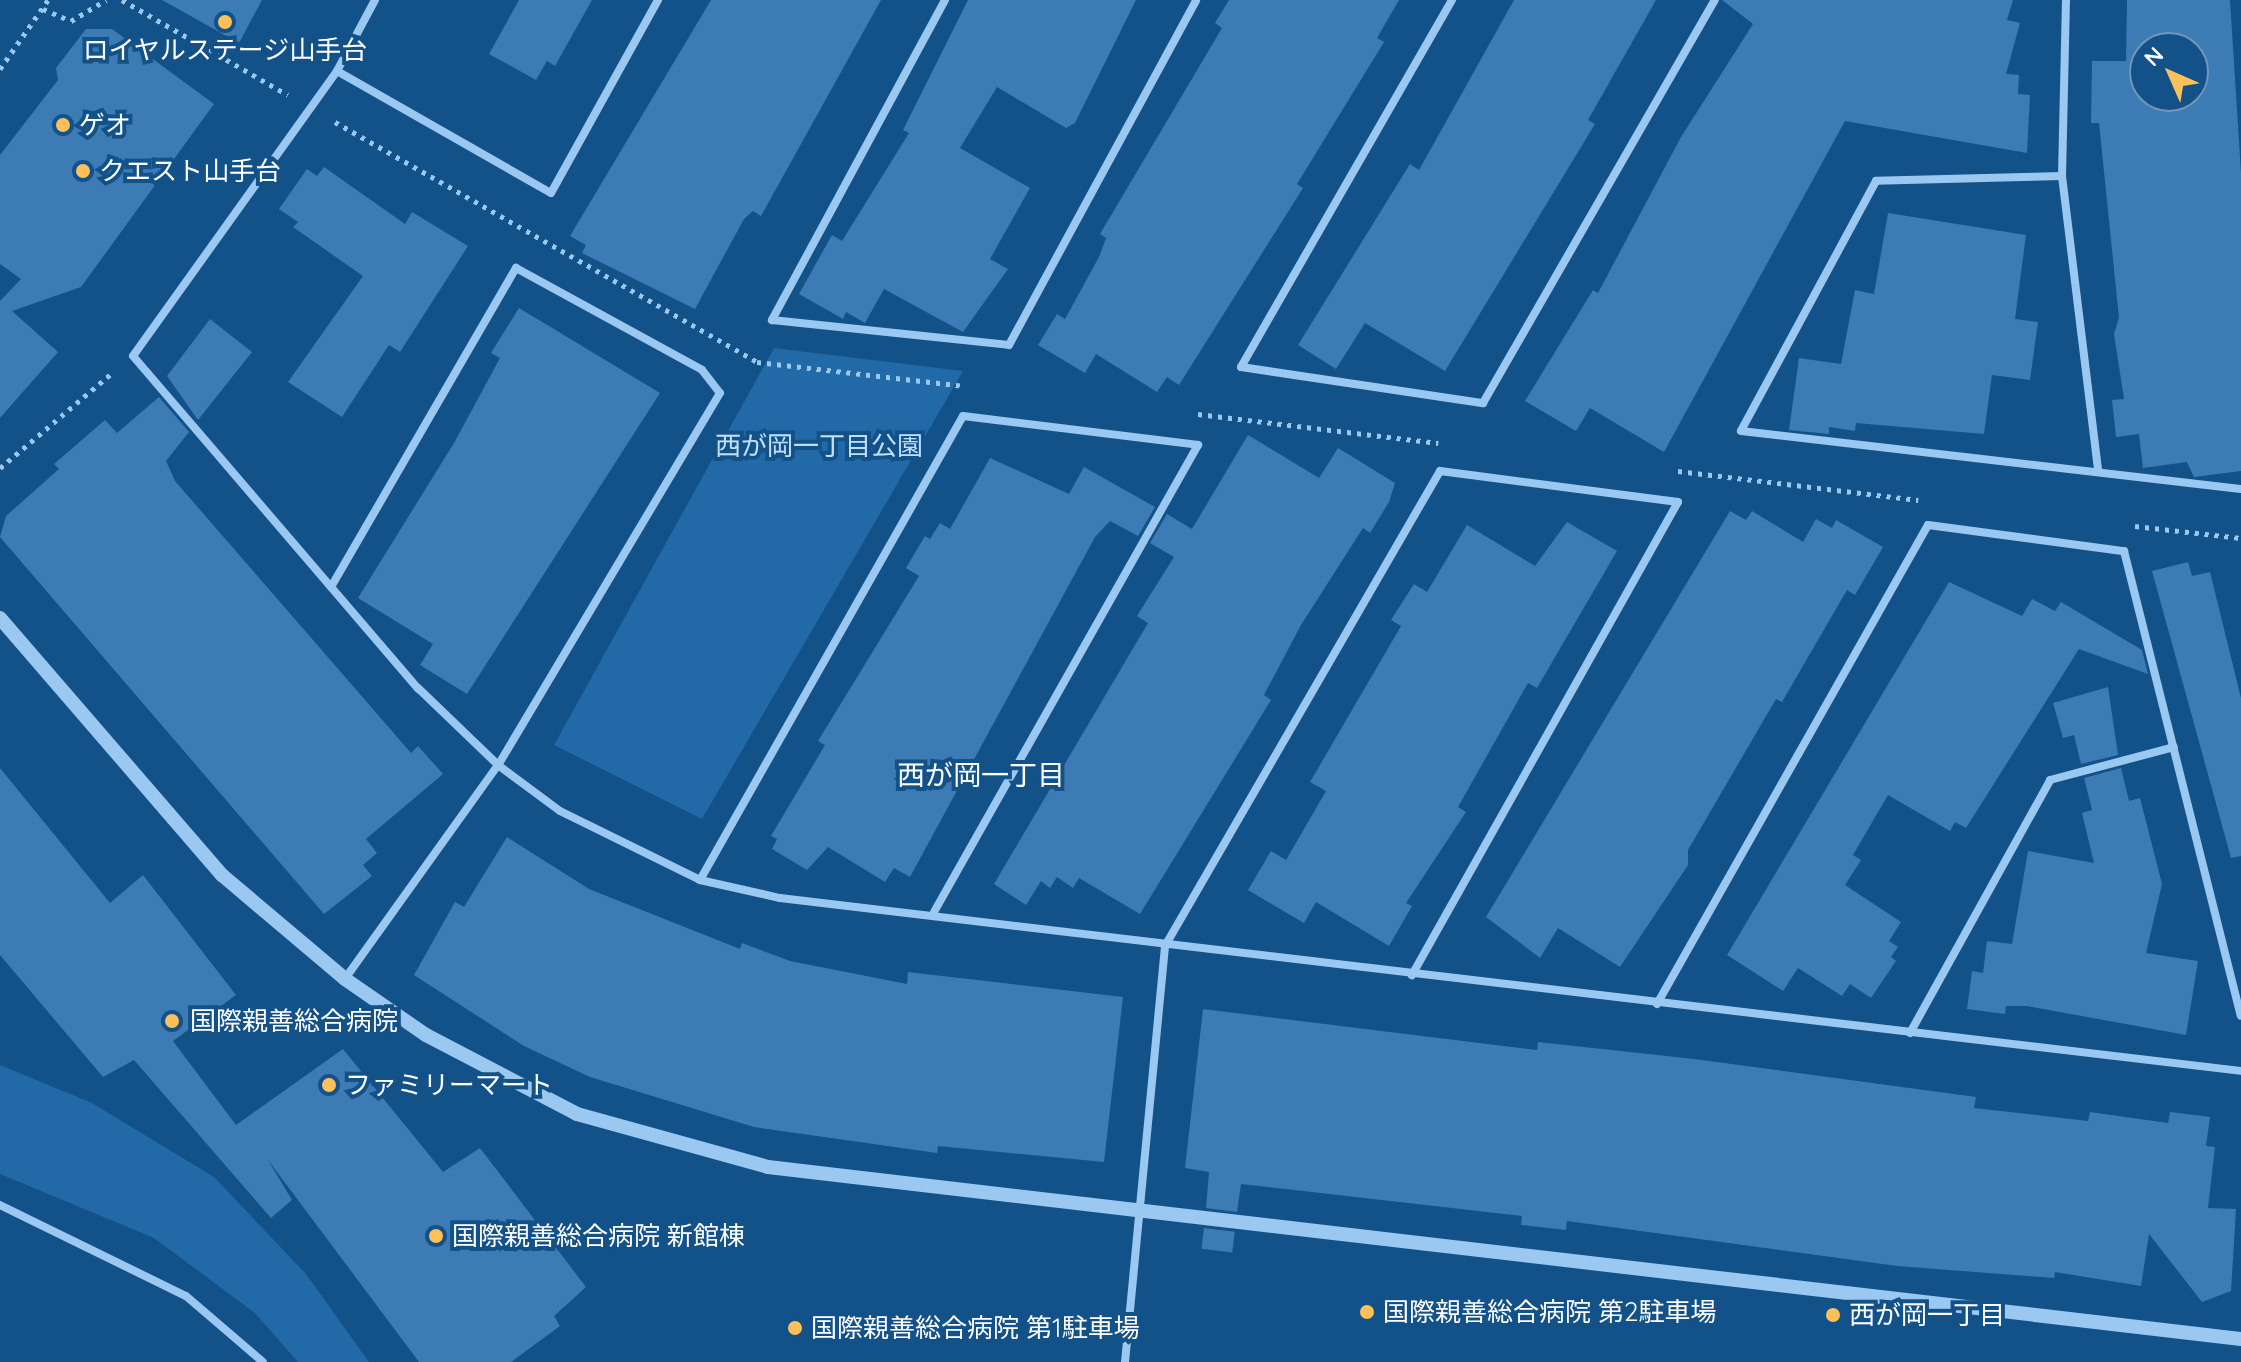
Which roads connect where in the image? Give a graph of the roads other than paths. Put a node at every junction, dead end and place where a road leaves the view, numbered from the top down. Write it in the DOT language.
graph roads {
  1 [pos="375,0"];
  2 [pos="658,0"];
  3 [pos="945,0"];
  4 [pos="1196,0"];
  5 [pos="1452,0"];
  6 [pos="1715,0"];
  7 [pos="2066,0"];
  8 [pos="337,71"];
  9 [pos="2062,176"];
  10 [pos="2098,471"];
  11 [pos="2241,489"];
  12 [pos="331,587"];
  13 [pos="0,618"];
  14 [pos="2174,747"];
  15 [pos="498,765"];
  16 [pos="700,880"];
  17 [pos="934,912"];
  18 [pos="1165,946"];
  19 [pos="1412,975"];
  20 [pos="345,979"];
  21 [pos="1657,1004"];
  22 [pos="2241,1016"];
  23 [pos="1910,1033"];
  24 [pos="2241,1071"];
  25 [pos="0,1205"];
  26 [pos="1142,1209"];
  27 [pos="2241,1339"];
  28 [pos="263,1362"];
  29 [pos="1125,1362"];
  1 -- 8 [label="street"];
  2 -- 8 [label="street"];
  3 -- 4 [label="street"];
  5 -- 6 [label="street"];
  7 -- 9 [label="street"];
  8 -- 12 [label="street"];
  9 -- 10 [label="street"];
  9 -- 10 [label="street"];
  10 -- 11 [label="street"];
  12 -- 15 [label="street"];
  12 -- 15 [label="street"];
  13 -- 20 [label="street"];
  14 -- 21 [label="street"];
  14 -- 22 [label="street"];
  14 -- 23 [label="street"];
  15 -- 16 [label="street"];
  15 -- 20 [label="street"];
  16 -- 17 [label="street"];
  16 -- 17 [label="street"];
  17 -- 18 [label="street"];
  18 -- 19 [label="street"];
  18 -- 19 [label="street"];
  18 -- 26 [label="street"];
  19 -- 21 [label="street"];
  20 -- 26 [label="street"];
  21 -- 23 [label="street"];
  23 -- 24 [label="street"];
  25 -- 28 [label="street"];
  26 -- 27 [label="street"];
  26 -- 29 [label="street"];
}
